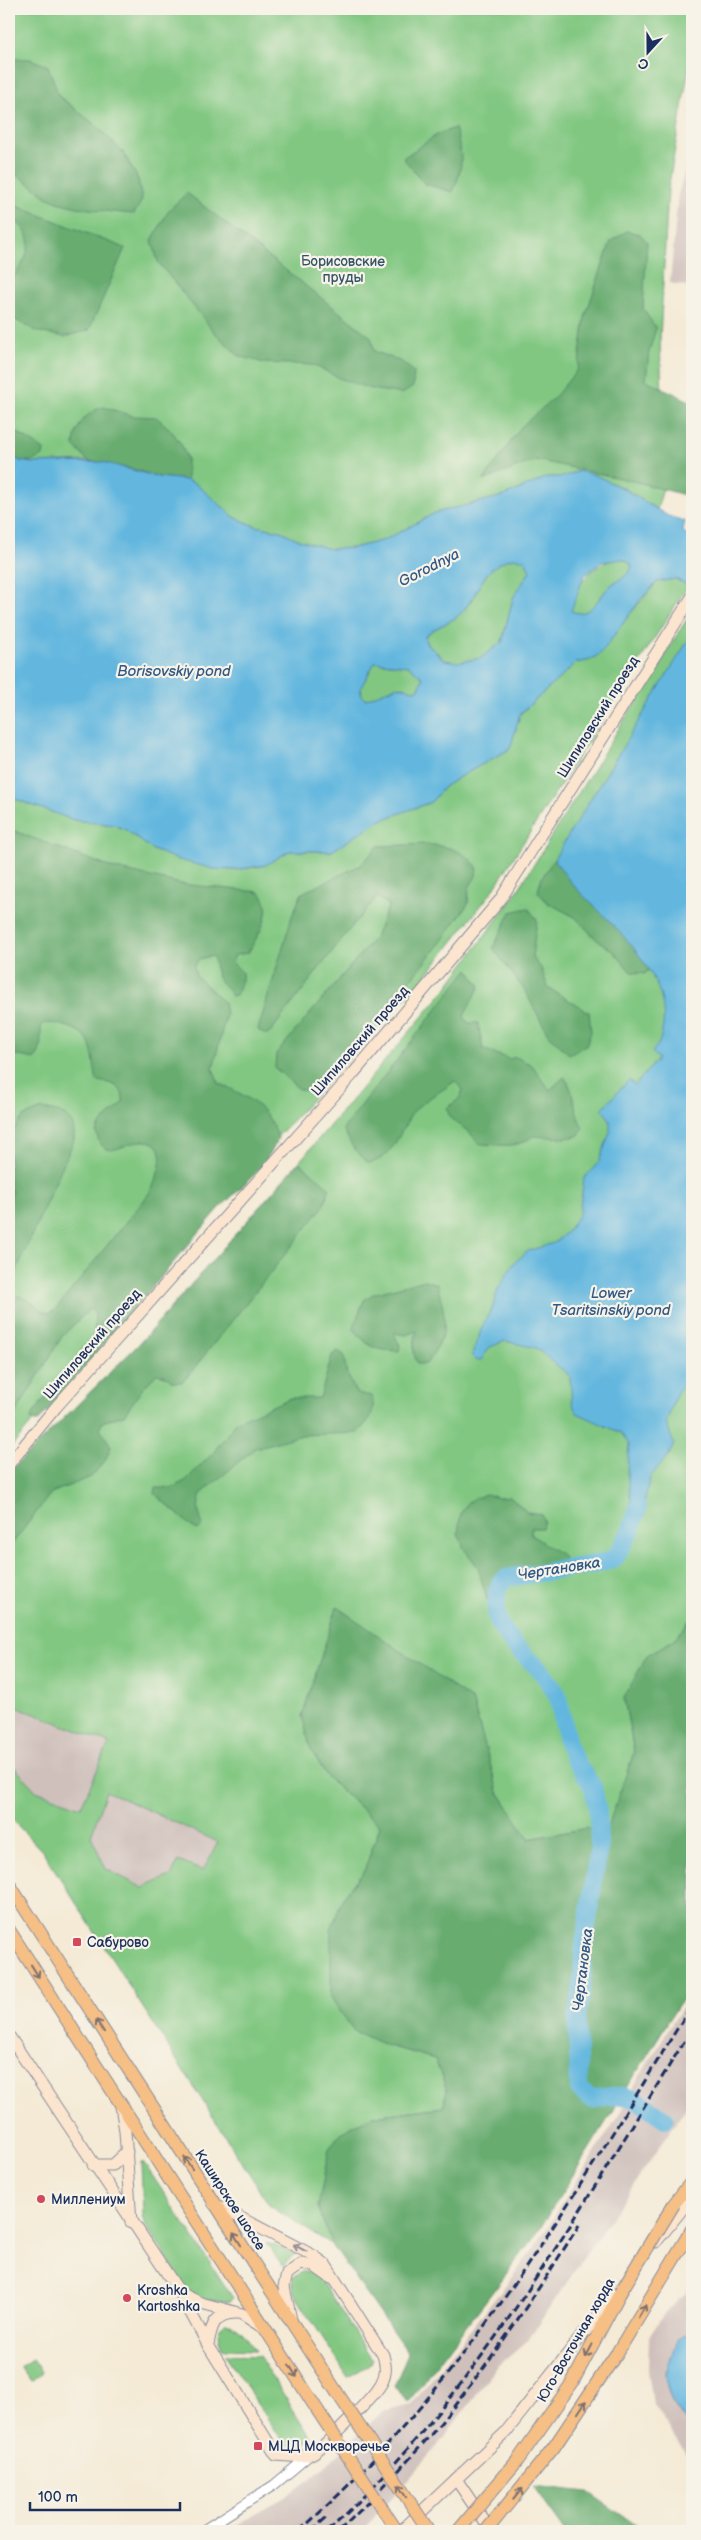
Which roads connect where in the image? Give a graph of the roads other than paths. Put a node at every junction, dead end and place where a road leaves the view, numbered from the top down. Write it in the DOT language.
graph roads {
  1 [pos="690,600"];
  2 [pos="9,1464"];
  3 [pos="9,1884"];
  4 [pos="9,1930"];
  5 [pos="9,2036"];
  6 [pos="121,2106"];
  7 [pos="127,2152"];
  8 [pos="93,2165"];
  9 [pos="692,2180"];
  10 [pos="692,2197"];
  11 [pos="214,2204"];
  12 [pos="131,2223"];
  13 [pos="692,2230"];
  14 [pos="335,2281"];
  15 [pos="180,2293"];
  16 [pos="242,2314"];
  17 [pos="292,2324"];
  18 [pos="268,2332"];
  19 [pos="208,2345"];
  20 [pos="312,2454"];
  21 [pos="456,2479"];
  22 [pos="202,2531"];
  23 [pos="396,2531"];
  24 [pos="401,2531"];
  25 [pos="429,2531"];
  26 [pos="458,2531"];
  27 [pos="486,2531"];
  28 [pos="491,2531"];
  1 -- 2 [label="main road, Шипиловский проезд"];
  11 -- 3 [label="main road, Каширское шоссе, one-way"];
  4 -- 6 [label="main road, one-way"];
  5 -- 8 [label="main road"];
  6 -- 7 [label="main road"];
  6 -- 18 [label="main road"];
  7 -- 8 [label="main road"];
  7 -- 12 [label="main road"];
  8 -- 12 [label="main road"];
  9 -- 26 [label="main road, Юго-Восточная хорда, one-way, bridge"];
  10 -- 21 [label="main road"];
  14 -- 11 [label="main road, one-way"];
  17 -- 11 [label="main road, Каширское шоссе, one-way"];
  12 -- 15 [label="main road"];
  27 -- 13 [label="main road, one-way, bridge"];
  14 -- 17 [label="main road"];
  14 -- 20 [label="main road"];
  15 -- 16 [label="main road"];
  15 -- 19 [label="main road"];
  16 -- 18 [label="main road"];
  16 -- 19 [label="main road"];
  25 -- 17 [label="main road, Каширское шоссе, one-way, bridge"];
  18 -- 23 [label="main road, one-way, bridge"];
  19 -- 20 [label="main road"];
  20 -- 22 [label="street"];
  21 -- 24 [label="main road"];
  21 -- 28 [label="main road"];
}
